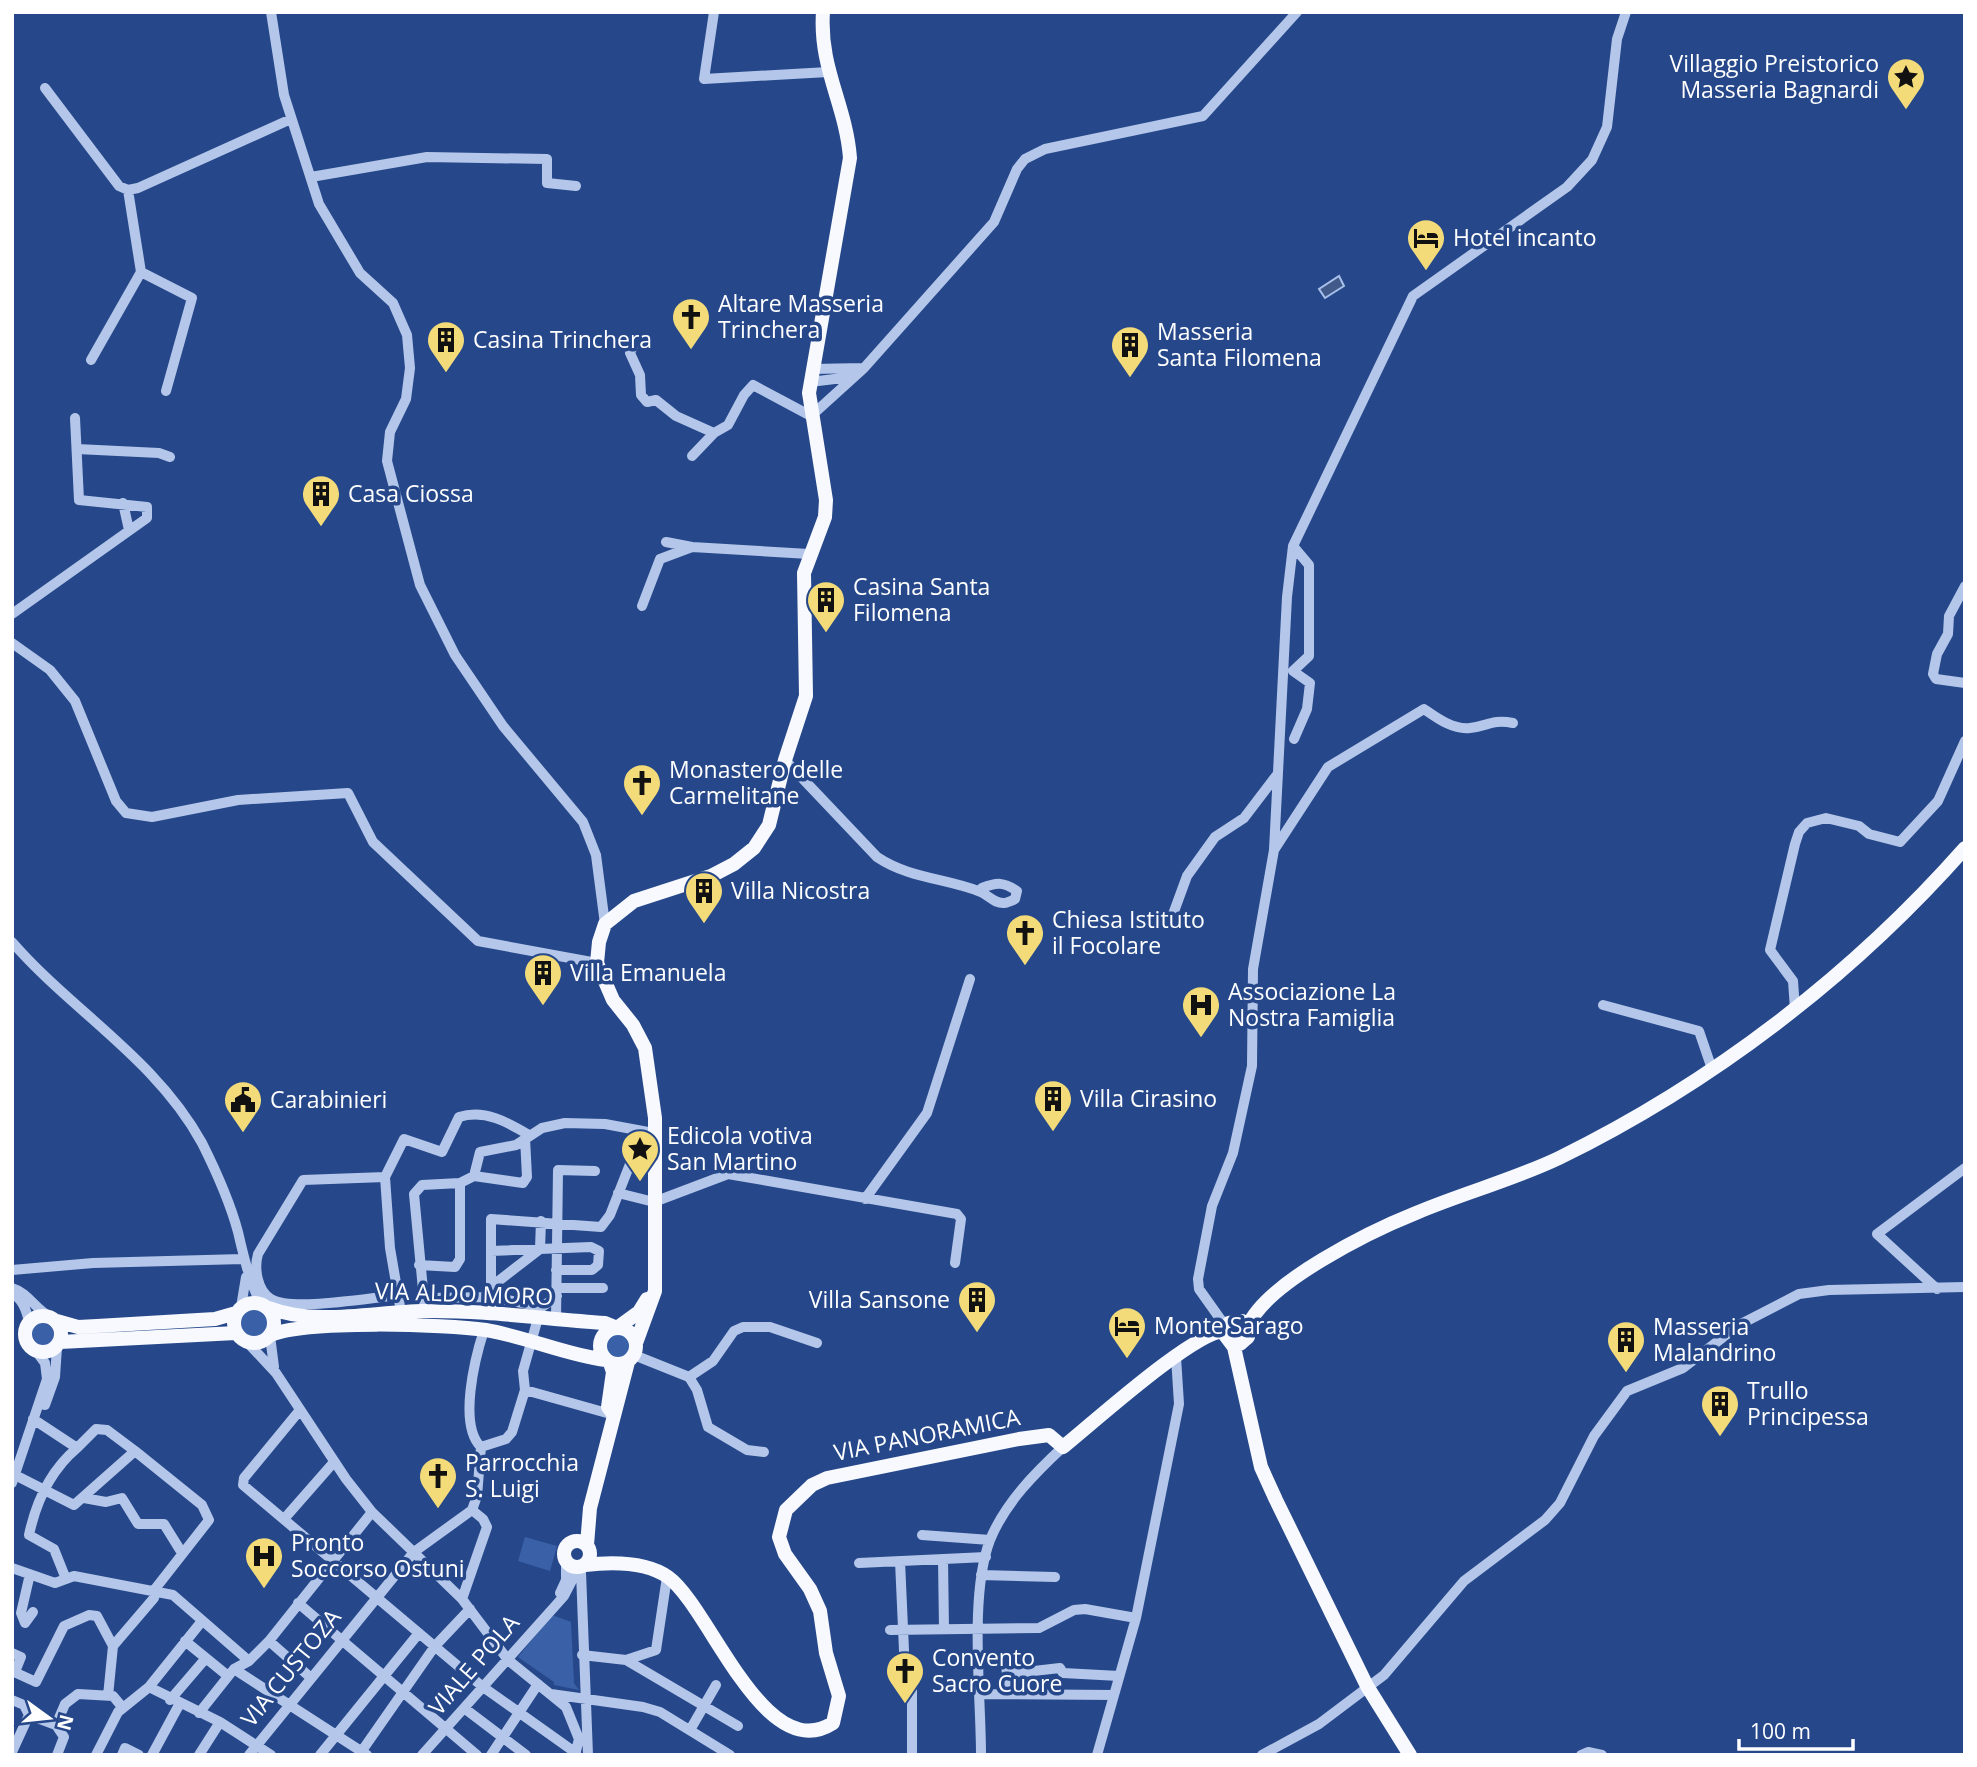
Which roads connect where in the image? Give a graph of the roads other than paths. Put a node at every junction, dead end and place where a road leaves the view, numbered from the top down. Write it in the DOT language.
graph roads {
  1 [pos="271,12"];
  2 [pos="714,12"];
  3 [pos="823,12"];
  4 [pos="1297,12"];
  5 [pos="1626,12"];
  6 [pos="828,72"];
  7 [pos="45,88"];
  8 [pos="291,119"];
  9 [pos="311,177"];
  10 [pos="576,186"];
  11 [pos="128,190"];
  12 [pos="141,272"];
  13 [pos="816,342"];
  14 [pos="633,345"];
  15 [pos="92,360"];
  16 [pos="831,366"];
  17 [pos="864,368"];
  18 [pos="811,376"];
  19 [pos="851,377"];
  20 [pos="166,391"];
  21 [pos="811,416"];
  22 [pos="75,418"];
  23 [pos="714,433"];
  24 [pos="77,449"];
  25 [pos="692,456"];
  26 [pos="170,457"];
  27 [pos="123,503"];
  28 [pos="129,530"];
  29 [pos="666,542"];
  30 [pos="1293,546"];
  31 [pos="692,547"];
  32 [pos="809,554"];
  33 [pos="1965,586"];
  34 [pos="642,606"];
  35 [pos="12,614"];
  36 [pos="12,643"];
  37 [pos="1965,683"];
  38 [pos="1513,723"];
  39 [pos="1294,739"];
  40 [pos="1965,741"];
  41 [pos="785,760"];
  42 [pos="1276,775"];
  43 [pos="1965,848"];
  44 [pos="1273,850"];
  45 [pos="981,892"];
  46 [pos="1172,917"];
  47 [pos="606,924"];
  48 [pos="12,942"];
  49 [pos="597,963"];
  50 [pos="970,979"];
  51 [pos="1602,1005"];
  52 [pos="1795,1009"];
  53 [pos="1712,1069"];
  54 [pos="649,1132"];
  55 [pos="527,1137"];
  56 [pos="1965,1168"];
  57 [pos="595,1171"];
  58 [pos="474,1176"];
  59 [pos="385,1177"];
  60 [pos="460,1183"];
  61 [pos="618,1193"];
  62 [pos="865,1199"];
  63 [pos="654,1202"];
  64 [pos="541,1221"];
  65 [pos="557,1223"];
  66 [pos="557,1249"];
  67 [pos="540,1250"];
  68 [pos="491,1251"];
  69 [pos="243,1259"];
  70 [pos="955,1263"];
  71 [pos="419,1265"];
  72 [pos="12,1270"];
  73 [pos="556,1270"];
  74 [pos="247,1274"];
  75 [pos="654,1277"];
  76 [pos="1965,1287"];
  77 [pos="603,1288"];
  78 [pos="1937,1289"];
  79 [pos="12,1291"];
  80 [pos="492,1292"];
  81 [pos="557,1292"];
  82 [pos="401,1295"];
  83 [pos="425,1304"];
  84 [pos="264,1306"];
  85 [pos="324,1309"];
  86 [pos="239,1310"];
  87 [pos="401,1312"];
  88 [pos="491,1314"];
  89 [pos="538,1318"];
  90 [pos="54,1320"];
  91 [pos="556,1320"];
  92 [pos="22,1327"];
  93 [pos="617,1328"];
  94 [pos="484,1330"];
  95 [pos="1234,1332"];
  96 [pos="270,1336"];
  97 [pos="242,1337"];
  98 [pos="532,1341"];
  99 [pos="817,1343"];
  100 [pos="12,1345"];
  101 [pos="58,1345"];
  102 [pos="33,1349"];
  103 [pos="633,1353"];
  104 [pos="1176,1357"];
  105 [pos="608,1362"];
  106 [pos="276,1373"];
  107 [pos="689,1377"];
  108 [pos="525,1390"];
  109 [pos="300,1410"];
  110 [pos="614,1415"];
  111 [pos="36,1421"];
  112 [pos="481,1447"];
  113 [pos="1063,1447"];
  114 [pos="76,1448"];
  115 [pos="135,1451"];
  116 [pos="764,1452"];
  117 [pos="334,1462"];
  118 [pos="15,1477"];
  119 [pos="44,1490"];
  120 [pos="84,1498"];
  121 [pos="590,1508"];
  122 [pos="472,1510"];
  123 [pos="372,1512"];
  124 [pos="284,1520"];
  125 [pos="922,1535"];
  126 [pos="990,1540"];
  127 [pos="570,1542"];
  128 [pos="587,1547"];
  129 [pos="414,1552"];
  130 [pos="182,1553"];
  131 [pos="986,1557"];
  132 [pos="943,1559"];
  133 [pos="332,1560"];
  134 [pos="900,1561"];
  135 [pos="859,1563"];
  136 [pos="622,1564"];
  137 [pos="577,1565"];
  138 [pos="12,1568"];
  139 [pos="30,1574"];
  140 [pos="981,1575"];
  141 [pos="667,1577"];
  142 [pos="1055,1577"];
  143 [pos="65,1579"];
  144 [pos="155,1590"];
  145 [pos="376,1595"];
  146 [pos="462,1599"];
  147 [pos="298,1602"];
  148 [pos="470,1609"];
  149 [pos="33,1612"];
  150 [pos="1136,1618"];
  151 [pos="202,1621"];
  152 [pos="980,1628"];
  153 [pos="944,1629"];
  154 [pos="890,1630"];
  155 [pos="903,1630"];
  156 [pos="419,1633"];
  157 [pos="341,1639"];
  158 [pos="185,1641"];
  159 [pos="269,1641"];
  160 [pos="113,1646"];
  161 [pos="435,1646"];
  162 [pos="12,1653"];
  163 [pos="582,1655"];
  164 [pos="206,1658"];
  165 [pos="508,1660"];
  166 [pos="626,1660"];
  167 [pos="249,1661"];
  168 [pos="14,1671"];
  169 [pos="231,1673"];
  170 [pos="310,1676"];
  171 [pos="1119,1676"];
  172 [pos="384,1677"];
  173 [pos="538,1684"];
  174 [pos="716,1685"];
  175 [pos="1367,1686"];
  176 [pos="149,1687"];
  177 [pos="483,1687"];
  178 [pos="402,1693"];
  179 [pos="1009,1693"];
  180 [pos="550,1694"];
  181 [pos="980,1694"];
  182 [pos="1114,1695"];
  183 [pos="108,1696"];
  184 [pos="584,1699"];
  185 [pos="12,1700"];
  186 [pos="175,1702"];
  187 [pos="287,1706"];
  188 [pos="704,1706"];
  189 [pos="123,1708"];
  190 [pos="464,1708"];
  191 [pos="518,1712"];
  192 [pos="199,1713"];
  193 [pos="29,1715"];
  194 [pos="219,1722"];
  195 [pos="57,1725"];
  196 [pos="738,1726"];
  197 [pos="444,1730"];
  198 [pos="690,1730"];
  199 [pos="337,1737"];
  200 [pos="502,1737"];
  201 [pos="251,1750"];
  202 [pos="576,1751"];
  203 [pos="13,1754"];
  204 [pos="362,1754"];
  205 [pos="57,1755"];
  206 [pos="96,1755"];
  207 [pos="122,1755"];
  208 [pos="139,1755"];
  209 [pos="152,1755"];
  210 [pos="199,1755"];
  211 [pos="271,1755"];
  212 [pos="320,1755"];
  213 [pos="422,1755"];
  214 [pos="477,1755"];
  215 [pos="491,1755"];
  216 [pos="526,1755"];
  217 [pos="588,1755"];
  218 [pos="730,1755"];
  219 [pos="912,1755"];
  220 [pos="981,1755"];
  221 [pos="1097,1755"];
  222 [pos="1262,1755"];
  223 [pos="1410,1755"];
  224 [pos="1581,1755"];
  225 [pos="1602,1755"];
  1 -- 8 [label="street"];
  2 -- 6 [label="street"];
  3 -- 6 [label="main road"];
  4 -- 17 [label="street"];
  5 -- 30 [label="street"];
  6 -- 13 [label="main road"];
  7 -- 11 [label="street"];
  8 -- 9 [label="street"];
  8 -- 11 [label="street"];
  9 -- 10 [label="street"];
  9 -- 47 [label="street"];
  11 -- 12 [label="street"];
  12 -- 15 [label="street"];
  12 -- 20 [label="street"];
  13 -- 16 [label="street"];
  13 -- 18 [label="main road"];
  14 -- 23 [label="street"];
  16 -- 17 [label="street"];
  16 -- 18 [label="street"];
  17 -- 19 [label="street"];
  18 -- 19 [label="street"];
  18 -- 21 [label="main road"];
  19 -- 21 [label="street"];
  21 -- 23 [label="street"];
  21 -- 32 [label="main road"];
  22 -- 24 [label="street"];
  23 -- 25 [label="street"];
  24 -- 26 [label="street"];
  24 -- 27 [label="street"];
  27 -- 28 [label="street"];
  27 -- 28 [label="street"];
  28 -- 35 [label="street"];
  29 -- 31 [label="street"];
  30 -- 39 [label="street"];
  30 -- 42 [label="street"];
  31 -- 32 [label="street"];
  31 -- 34 [label="street"];
  32 -- 41 [label="main road"];
  33 -- 37 [label="street"];
  36 -- 49 [label="street"];
  38 -- 44 [label="street"];
  40 -- 52 [label="street"];
  41 -- 45 [label="street"];
  41 -- 47 [label="main road"];
  42 -- 44 [label="street"];
  42 -- 46 [label="street"];
  43 -- 52 [label="main road"];
  44 -- 95 [label="street"];
  47 -- 49 [label="main road"];
  48 -- 69 [label="street"];
  49 -- 54 [label="main road"];
  50 -- 62 [label="street"];
  51 -- 53 [label="street"];
  52 -- 53 [label="main road"];
  53 -- 95 [label="main road"];
  54 -- 55 [label="street"];
  54 -- 61 [label="street"];
  54 -- 63 [label="main road"];
  55 -- 58 [label="street"];
  55 -- 58 [label="street"];
  55 -- 59 [label="street"];
  56 -- 78 [label="street"];
  57 -- 65 [label="street"];
  58 -- 60 [label="street"];
  59 -- 82 [label="street"];
  59 -- 85 [label="street, VIA ALDO MORO"];
  60 -- 71 [label="street"];
  60 -- 71 [label="street"];
  61 -- 63 [label="street"];
  61 -- 65 [label="street"];
  62 -- 63 [label="street"];
  62 -- 70 [label="street"];
  63 -- 75 [label="main road"];
  64 -- 65 [label="street"];
  64 -- 67 [label="street"];
  64 -- 68 [label="street"];
  65 -- 66 [label="street"];
  66 -- 67 [label="street"];
  66 -- 73 [label="street"];
  66 -- 73 [label="street"];
  67 -- 68 [label="street"];
  67 -- 80 [label="street"];
  68 -- 80 [label="street"];
  69 -- 72 [label="street"];
  69 -- 74 [label="street"];
  71 -- 83 [label="street"];
  73 -- 81 [label="street"];
  74 -- 84 [label="street"];
  74 -- 86 [label="street"];
  75 -- 93 [label="main road"];
  75 -- 103 [label="main road"];
  76 -- 78 [label="street"];
  77 -- 81 [label="street, VIA ALDO MORO"];
  78 -- 175 [label="street"];
  79 -- 90 [label="street"];
  79 -- 92 [label="street"];
  80 -- 81 [label="street, VIA ALDO MORO"];
  80 -- 83 [label="street, VIA ALDO MORO"];
  80 -- 88 [label="street"];
  81 -- 91 [label="street"];
  82 -- 85 [label="street, VIA ALDO MORO"];
  82 -- 87 [label="street"];
  83 -- 87 [label="main road, VIA ALDO MORO"];
  83 -- 88 [label="main road, VIA ALDO MORO"];
  84 -- 85 [label="main road, VIA ALDO MORO"];
  84 -- 86 [label="main road"];
  84 -- 96 [label="main road"];
  85 -- 87 [label="main road, VIA ALDO MORO"];
  86 -- 90 [label="main road"];
  86 -- 97 [label="main road"];
  88 -- 89 [label="main road, VIA ALDO MORO"];
  89 -- 91 [label="main road, VIA ALDO MORO"];
  89 -- 98 [label="street"];
  90 -- 92 [label="main road"];
  90 -- 101 [label="main road"];
  91 -- 93 [label="main road, VIA ALDO MORO"];
  92 -- 102 [label="main road"];
  93 -- 103 [label="main road"];
  93 -- 105 [label="main road"];
  94 -- 96 [label="main road, VIA ALDO MORO"];
  94 -- 98 [label="main road, VIA ALDO MORO"];
  94 -- 112 [label="street"];
  95 -- 104 [label="main road"];
  95 -- 175 [label="main road"];
  96 -- 97 [label="main road"];
  96 -- 106 [label="street"];
  97 -- 101 [label="main road"];
  97 -- 106 [label="street"];
  98 -- 105 [label="main road, VIA ALDO MORO"];
  98 -- 108 [label="street"];
  99 -- 107 [label="street"];
  100 -- 102 [label="main road"];
  101 -- 102 [label="main road"];
  101 -- 111 [label="street"];
  102 -- 111 [label="street"];
  103 -- 105 [label="main road"];
  103 -- 107 [label="street"];
  103 -- 110 [label="main road"];
  104 -- 113 [label="main road"];
  104 -- 150 [label="street"];
  105 -- 110 [label="main road"];
  106 -- 109 [label="street"];
  107 -- 116 [label="street"];
  108 -- 110 [label="street"];
  108 -- 112 [label="street"];
  109 -- 117 [label="street"];
  109 -- 124 [label="street"];
  110 -- 121 [label="main road"];
  111 -- 114 [label="street"];
  111 -- 118 [label="street"];
  112 -- 122 [label="street"];
  113 -- 126 [label="street"];
  113 -- 141 [label="main road, VIA PANORAMICA"];
  114 -- 115 [label="street"];
  114 -- 119 [label="street"];
  115 -- 120 [label="street"];
  115 -- 130 [label="street"];
  117 -- 123 [label="street"];
  117 -- 124 [label="street"];
  118 -- 119 [label="street"];
  119 -- 120 [label="street"];
  119 -- 143 [label="street"];
  120 -- 130 [label="street"];
  121 -- 127 [label="main road"];
  121 -- 128 [label="main road"];
  122 -- 129 [label="street, VIA CUSTOZA"];
  122 -- 146 [label="street"];
  123 -- 129 [label="street"];
  123 -- 133 [label="street"];
  124 -- 133 [label="street"];
  125 -- 126 [label="street"];
  126 -- 131 [label="street"];
  127 -- 128 [label="main road"];
  127 -- 137 [label="main road"];
  128 -- 136 [label="main road"];
  128 -- 137 [label="main road"];
  129 -- 145 [label="street, VIA CUSTOZA"];
  129 -- 146 [label="street"];
  130 -- 144 [label="street"];
  131 -- 132 [label="street"];
  131 -- 140 [label="street"];
  132 -- 134 [label="street"];
  132 -- 153 [label="street"];
  133 -- 145 [label="street"];
  133 -- 147 [label="street"];
  134 -- 135 [label="street"];
  134 -- 155 [label="street"];
  136 -- 137 [label="main road"];
  136 -- 141 [label="main road"];
  137 -- 163 [label="street"];
  137 -- 165 [label="street, VIALE POLA"];
  138 -- 139 [label="street"];
  139 -- 143 [label="street"];
  139 -- 149 [label="street"];
  140 -- 142 [label="street"];
  140 -- 152 [label="street"];
  141 -- 166 [label="street"];
  143 -- 144 [label="street"];
  144 -- 151 [label="street"];
  144 -- 160 [label="street"];
  145 -- 156 [label="street"];
  145 -- 157 [label="street, VIA CUSTOZA"];
  146 -- 148 [label="street"];
  147 -- 157 [label="street"];
  147 -- 159 [label="street"];
  148 -- 161 [label="street"];
  148 -- 165 [label="street"];
  150 -- 152 [label="street"];
  150 -- 171 [label="street"];
  151 -- 158 [label="street"];
  151 -- 167 [label="street"];
  152 -- 153 [label="street"];
  152 -- 181 [label="street"];
  153 -- 155 [label="street"];
  154 -- 155 [label="street"];
  155 -- 219 [label="street"];
  156 -- 161 [label="street"];
  156 -- 172 [label="street"];
  157 -- 170 [label="street, VIA CUSTOZA"];
  157 -- 172 [label="street"];
  158 -- 164 [label="street"];
  158 -- 176 [label="street"];
  159 -- 167 [label="street"];
  159 -- 170 [label="street"];
  160 -- 168 [label="street"];
  160 -- 183 [label="street"];
  161 -- 177 [label="street"];
  161 -- 178 [label="street"];
  162 -- 168 [label="street"];
  163 -- 166 [label="street"];
  163 -- 184 [label="street"];
  164 -- 169 [label="street"];
  164 -- 186 [label="street"];
  165 -- 173 [label="street"];
  165 -- 177 [label="street, VIALE POLA"];
  166 -- 188 [label="street"];
  167 -- 169 [label="street"];
  169 -- 187 [label="street"];
  169 -- 192 [label="street"];
  170 -- 187 [label="street, VIA CUSTOZA"];
  171 -- 179 [label="street"];
  171 -- 182 [label="street"];
  172 -- 178 [label="street"];
  172 -- 199 [label="street"];
  173 -- 180 [label="street"];
  173 -- 191 [label="street"];
  174 -- 188 [label="street"];
  175 -- 222 [label="street"];
  175 -- 223 [label="main road"];
  176 -- 186 [label="street"];
  176 -- 189 [label="street"];
  177 -- 190 [label="street, VIALE POLA"];
  177 -- 191 [label="street"];
  178 -- 197 [label="street"];
  178 -- 204 [label="street"];
  179 -- 181 [label="street"];
  179 -- 182 [label="street"];
  180 -- 184 [label="street"];
  180 -- 202 [label="street"];
  181 -- 220 [label="street"];
  182 -- 221 [label="street"];
  183 -- 189 [label="street"];
  183 -- 195 [label="street"];
  184 -- 198 [label="street"];
  184 -- 217 [label="street"];
  185 -- 193 [label="street"];
  186 -- 192 [label="street"];
  186 -- 209 [label="street"];
  187 -- 199 [label="street"];
  187 -- 201 [label="street, VIA CUSTOZA"];
  188 -- 196 [label="street"];
  188 -- 198 [label="street"];
  189 -- 206 [label="street"];
  190 -- 197 [label="street, VIALE POLA"];
  190 -- 200 [label="street"];
  191 -- 200 [label="street"];
  191 -- 202 [label="street"];
  192 -- 194 [label="street"];
  193 -- 195 [label="street"];
  193 -- 203 [label="street"];
  194 -- 201 [label="street"];
  194 -- 210 [label="street"];
  195 -- 205 [label="street"];
  197 -- 213 [label="street, VIALE POLA"];
  197 -- 214 [label="street"];
  198 -- 218 [label="street"];
  199 -- 204 [label="street"];
  199 -- 212 [label="street"];
  200 -- 215 [label="street"];
  200 -- 216 [label="street"];
  201 -- 211 [label="street"];
  207 -- 208 [label="street"];
  224 -- 225 [label="street"];
}
